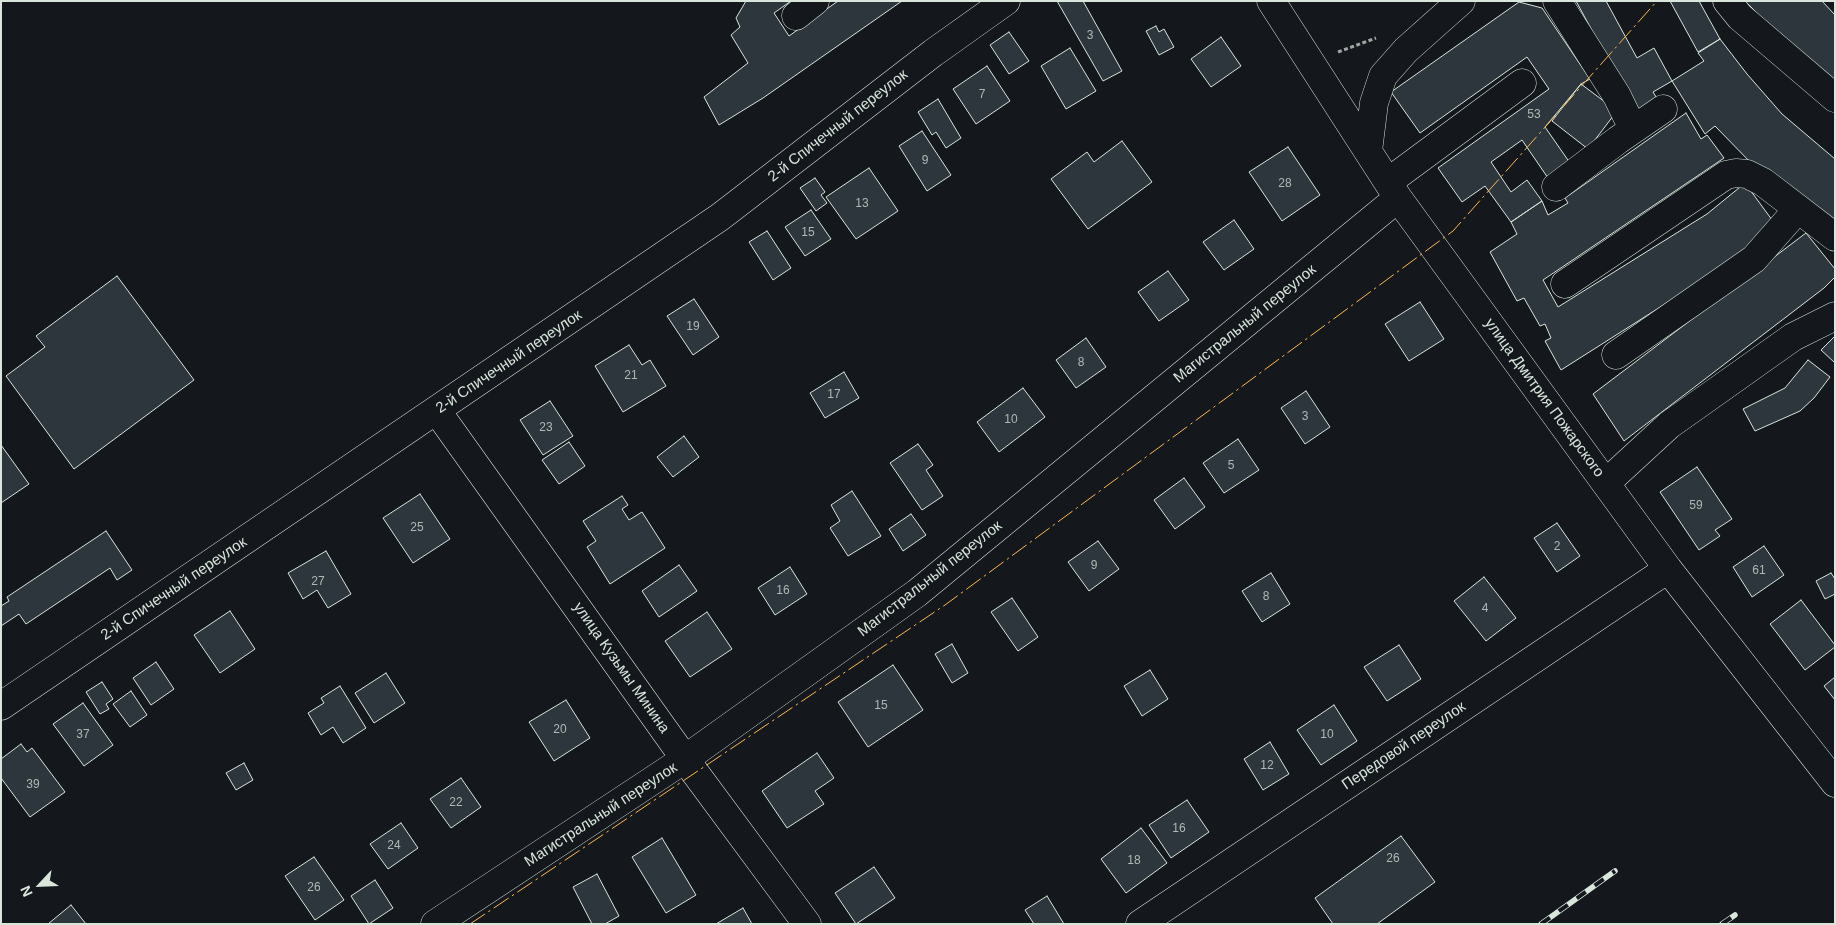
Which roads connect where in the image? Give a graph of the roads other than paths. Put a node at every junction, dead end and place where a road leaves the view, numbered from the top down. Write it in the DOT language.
graph roads {
  1 [pos="1006,1"];
  2 [pos="1271,1"];
  3 [pos="1461,1"];
  4 [pos="1557,1"];
  5 [pos="1727,1"];
  6 [pos="1522,83"];
  7 [pos="1835,98"];
  8 [pos="1663,109"];
  9 [pos="1633,129"];
  10 [pos="1368,151"];
  11 [pos="1556,188"];
  12 [pos="1393,190"];
  13 [pos="1798,209"];
  14 [pos="1835,237"];
  15 [pos="1565,284"];
  16 [pos="1835,316"];
  17 [pos="1616,355"];
  18 [pos="437,411"];
  19 [pos="1606,483"];
  20 [pos="1668,569"];
  21 [pos="1,706"];
  22 [pos="685,759"];
  23 [pos="1835,783"];
  24 [pos="435,924"];
  25 [pos="807,924"];
  26 [pos="1140,924"];
  1 -- 18 [label="street, 2-й Спичечный переулок"];
  2 -- 10 [label="street, улица Дмитрия Пожарского"];
  3 -- 10 [label="street"];
  4 -- 9 [label="street"];
  5 -- 7 [label="street"];
  6 -- 12 [label="street, Магистральный переулок"];
  8 -- 9 [label="street"];
  9 -- 11 [label="street"];
  10 -- 12 [label="street, улица Дмитрия Пожарского"];
  12 -- 19 [label="street, улица Дмитрия Пожарского"];
  12 -- 22 [label="street, Магистральный переулок"];
  13 -- 14 [label="street"];
  13 -- 15 [label="street"];
  13 -- 17 [label="street"];
  16 -- 19 [label="street"];
  18 -- 21 [label="street, 2-й Спичечный переулок"];
  18 -- 22 [label="street, улица Кузьмы Минина"];
  19 -- 20 [label="street, улица Дмитрия Пожарского"];
  20 -- 23 [label="street, улица Дмитрия Пожарского"];
  20 -- 26 [label="street, Передовой переулок"];
  22 -- 24 [label="street, Магистральный переулок"];
  22 -- 25 [label="street, улица Кузьмы Минина"];
}
